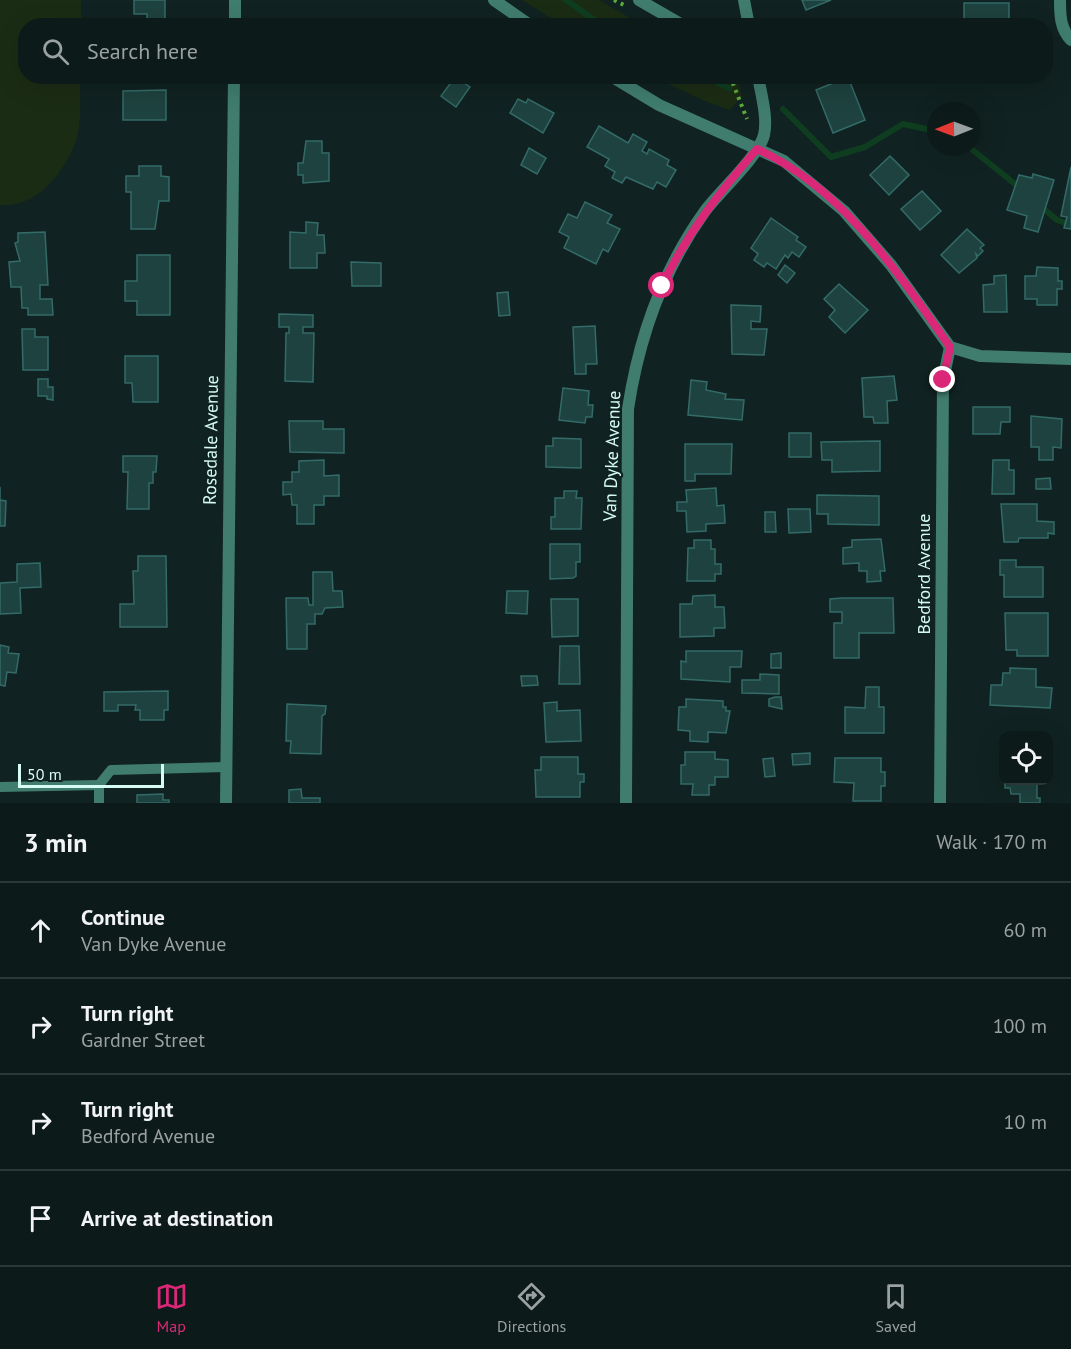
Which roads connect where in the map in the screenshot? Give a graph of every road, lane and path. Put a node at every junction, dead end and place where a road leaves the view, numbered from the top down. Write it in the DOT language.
graph roads {
  1 [pos="235,0"];
  2 [pos="494,0"];
  3 [pos="639,0"];
  4 [pos="744,0"];
  5 [pos="1060,0"];
  6 [pos="235,18"];
  7 [pos="520,18"];
  8 [pos="670,18"];
  9 [pos="747,18"];
  10 [pos="1069,38"];
  11 [pos="234,84"];
  12 [pos="624,84"];
  13 [pos="733,84"];
  14 [pos="759,84"];
  15 [pos="747,119"];
  16 [pos="757,149"];
  17 [pos="950,347"];
  18 [pos="1071,359"];
  19 [pos="226,767"];
  20 [pos="99,785"];
  21 [pos="0,787"];
  22 [pos="99,803"];
  23 [pos="226,803"];
  24 [pos="626,803"];
  25 [pos="940,803"];
  1 -- 6 [label="street"];
  2 -- 7 [label="street"];
  3 -- 8 [label="street"];
  4 -- 9 [label="street"];
  5 -- 10 [label="street"];
  11 -- 19 [label="street, Rosedale Avenue"];
  12 -- 16 [label="street"];
  13 -- 15 [label="path"];
  14 -- 16 [label="street, Van Dyke Avenue"];
  16 -- 17 [label="street"];
  16 -- 24 [label="street, Van Dyke Avenue"];
  17 -- 18 [label="street"];
  17 -- 25 [label="street, Bedford Avenue"];
  19 -- 20 [label="lane"];
  19 -- 23 [label="street, Rosedale Avenue"];
  20 -- 21 [label="lane"];
  20 -- 22 [label="lane"];
}
